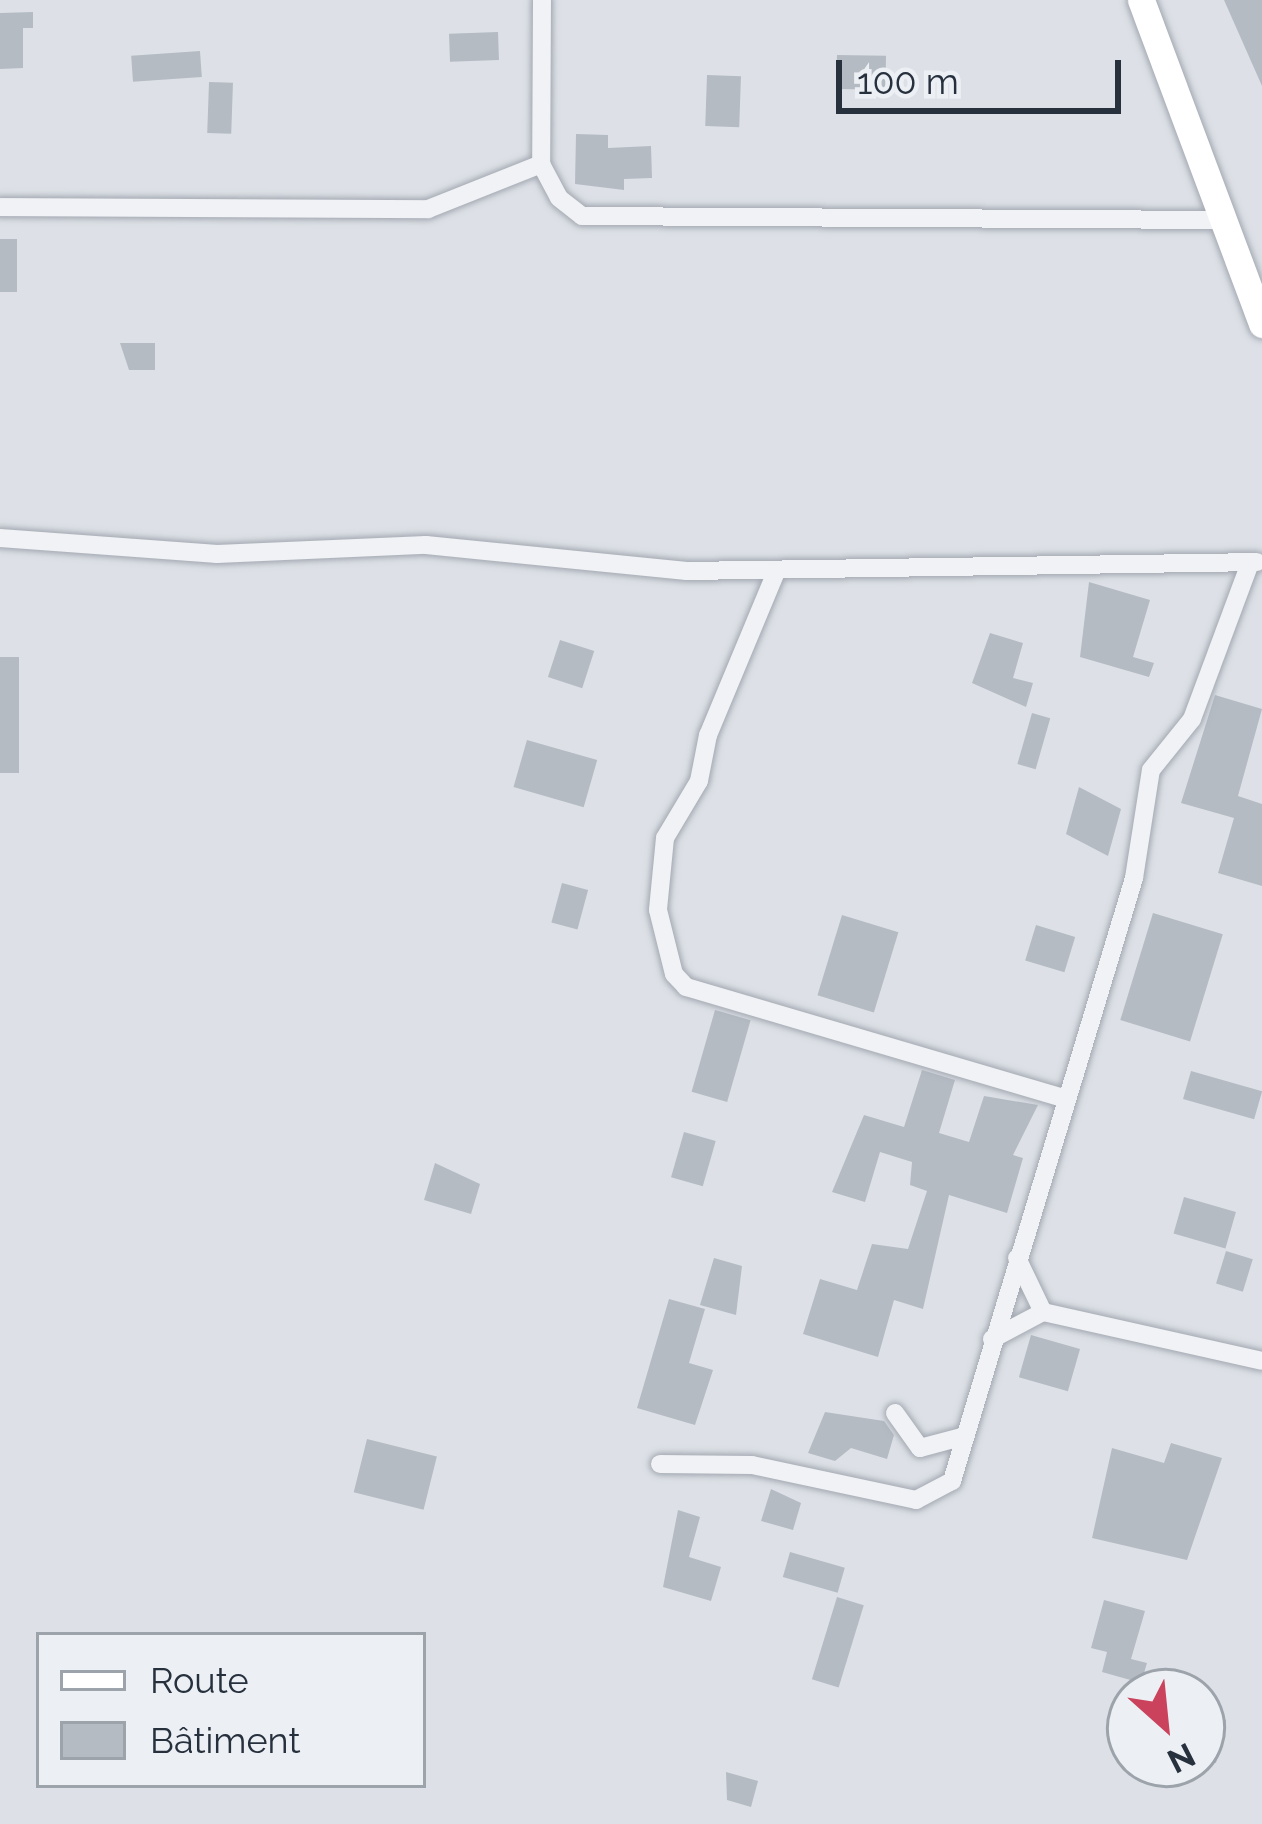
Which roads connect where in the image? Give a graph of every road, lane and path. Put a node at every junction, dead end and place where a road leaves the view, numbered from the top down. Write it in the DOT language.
graph roads {
  1 [pos="542,0"];
  2 [pos="1142,0"];
  3 [pos="541,164"];
  4 [pos="0,207"];
  5 [pos="1227,220"];
  6 [pos="1262,324"];
  7 [pos="0,538"];
  8 [pos="1256,562"];
  9 [pos="776,572"];
  10 [pos="1063,1098"];
  11 [pos="1016,1255"];
  12 [pos="1043,1312"];
  13 [pos="988,1344"];
  14 [pos="1262,1360"];
  15 [pos="895,1414"];
  16 [pos="964,1436"];
  17 [pos="660,1464"];
  1 -- 3 [label="street"];
  2 -- 5 [label="main road"];
  3 -- 4 [label="street"];
  3 -- 5 [label="street"];
  5 -- 6 [label="main road"];
  7 -- 9 [label="street"];
  8 -- 9 [label="street"];
  8 -- 10 [label="street"];
  9 -- 10 [label="street"];
  10 -- 11 [label="street"];
  11 -- 12 [label="street"];
  11 -- 13 [label="street"];
  12 -- 13 [label="street"];
  12 -- 14 [label="street"];
  13 -- 16 [label="street"];
  15 -- 16 [label="street"];
  16 -- 17 [label="street"];
}
